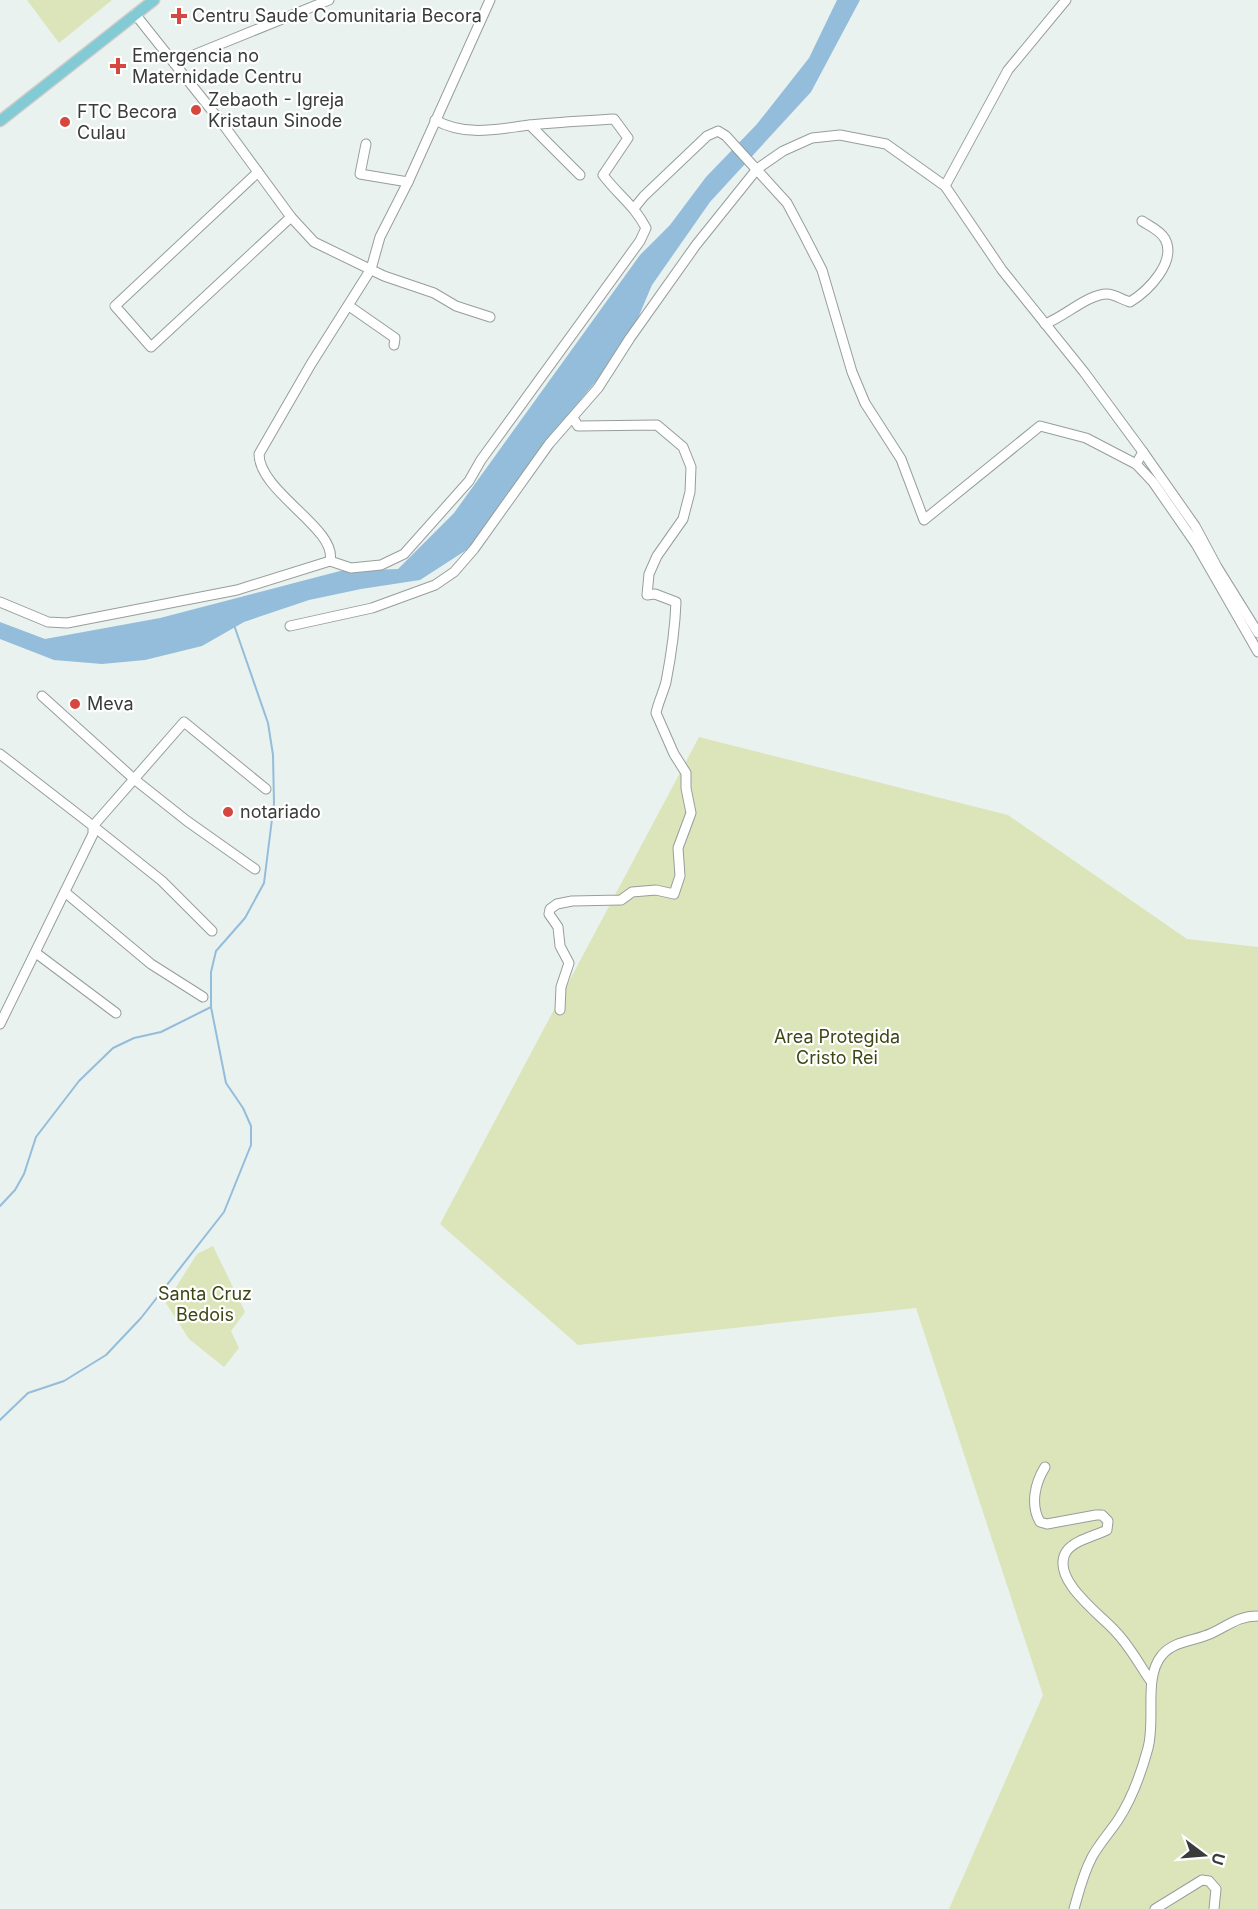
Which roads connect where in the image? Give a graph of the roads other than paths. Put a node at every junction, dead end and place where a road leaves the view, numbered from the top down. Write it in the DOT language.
graph roads {
  1 [pos="154,0"];
  2 [pos="329,0"];
  3 [pos="490,0"];
  4 [pos="1066,0"];
  5 [pos="135,14"];
  6 [pos="174,63"];
  7 [pos="435,120"];
  8 [pos="0,121"];
  9 [pos="530,125"];
  10 [pos="366,144"];
  11 [pos="755,166"];
  12 [pos="258,172"];
  13 [pos="580,175"];
  14 [pos="408,182"];
  15 [pos="945,186"];
  16 [pos="635,207"];
  17 [pos="291,216"];
  18 [pos="1142,221"];
  19 [pos="371,268"];
  20 [pos="350,306"];
  21 [pos="489,317"];
  22 [pos="1045,324"];
  23 [pos="394,345"];
  24 [pos="573,418"];
  25 [pos="1143,452"];
  26 [pos="1136,464"];
  27 [pos="330,561"];
  28 [pos="0,603"];
  29 [pos="290,626"];
  30 [pos="1258,633"];
  31 [pos="1258,652"];
  32 [pos="42,696"];
  33 [pos="0,754"];
  34 [pos="134,779"];
  35 [pos="266,789"];
  36 [pos="93,826"];
  37 [pos="255,869"];
  38 [pos="66,893"];
  39 [pos="212,931"];
  40 [pos="36,953"];
  41 [pos="203,998"];
  42 [pos="560,1010"];
  43 [pos="116,1012"];
  44 [pos="0,1024"];
  45 [pos="1045,1467"];
  46 [pos="1258,1616"];
  47 [pos="1150,1680"];
  48 [pos="1074,1909"];
  49 [pos="1155,1909"];
  50 [pos="1214,1909"];
  1 -- 5 [label="main road"];
  2 -- 6 [label="street"];
  3 -- 7 [label="street"];
  4 -- 15 [label="street"];
  5 -- 6 [label="street"];
  5 -- 8 [label="main road"];
  6 -- 12 [label="street"];
  7 -- 9 [label="street"];
  7 -- 14 [label="street"];
  9 -- 13 [label="street"];
  9 -- 16 [label="street"];
  10 -- 14 [label="street"];
  11 -- 15 [label="street"];
  11 -- 16 [label="street"];
  11 -- 24 [label="street"];
  11 -- 26 [label="street"];
  12 -- 17 [label="street"];
  12 -- 17 [label="street"];
  14 -- 19 [label="street"];
  15 -- 22 [label="street"];
  16 -- 27 [label="street"];
  17 -- 19 [label="street"];
  18 -- 22 [label="street"];
  19 -- 20 [label="street"];
  19 -- 21 [label="street"];
  20 -- 23 [label="street"];
  20 -- 27 [label="street"];
  22 -- 25 [label="street"];
  24 -- 29 [label="street"];
  24 -- 42 [label="street"];
  25 -- 26 [label="street"];
  25 -- 30 [label="street"];
  26 -- 31 [label="street"];
  27 -- 28 [label="street"];
  32 -- 34 [label="street"];
  33 -- 36 [label="street"];
  34 -- 35 [label="street"];
  34 -- 36 [label="street"];
  34 -- 37 [label="street"];
  36 -- 38 [label="street"];
  36 -- 39 [label="street"];
  38 -- 40 [label="street"];
  38 -- 41 [label="street"];
  40 -- 43 [label="street"];
  40 -- 44 [label="street"];
  45 -- 47 [label="street"];
  46 -- 47 [label="street"];
  47 -- 48 [label="street"];
  49 -- 50 [label="street"];
}
